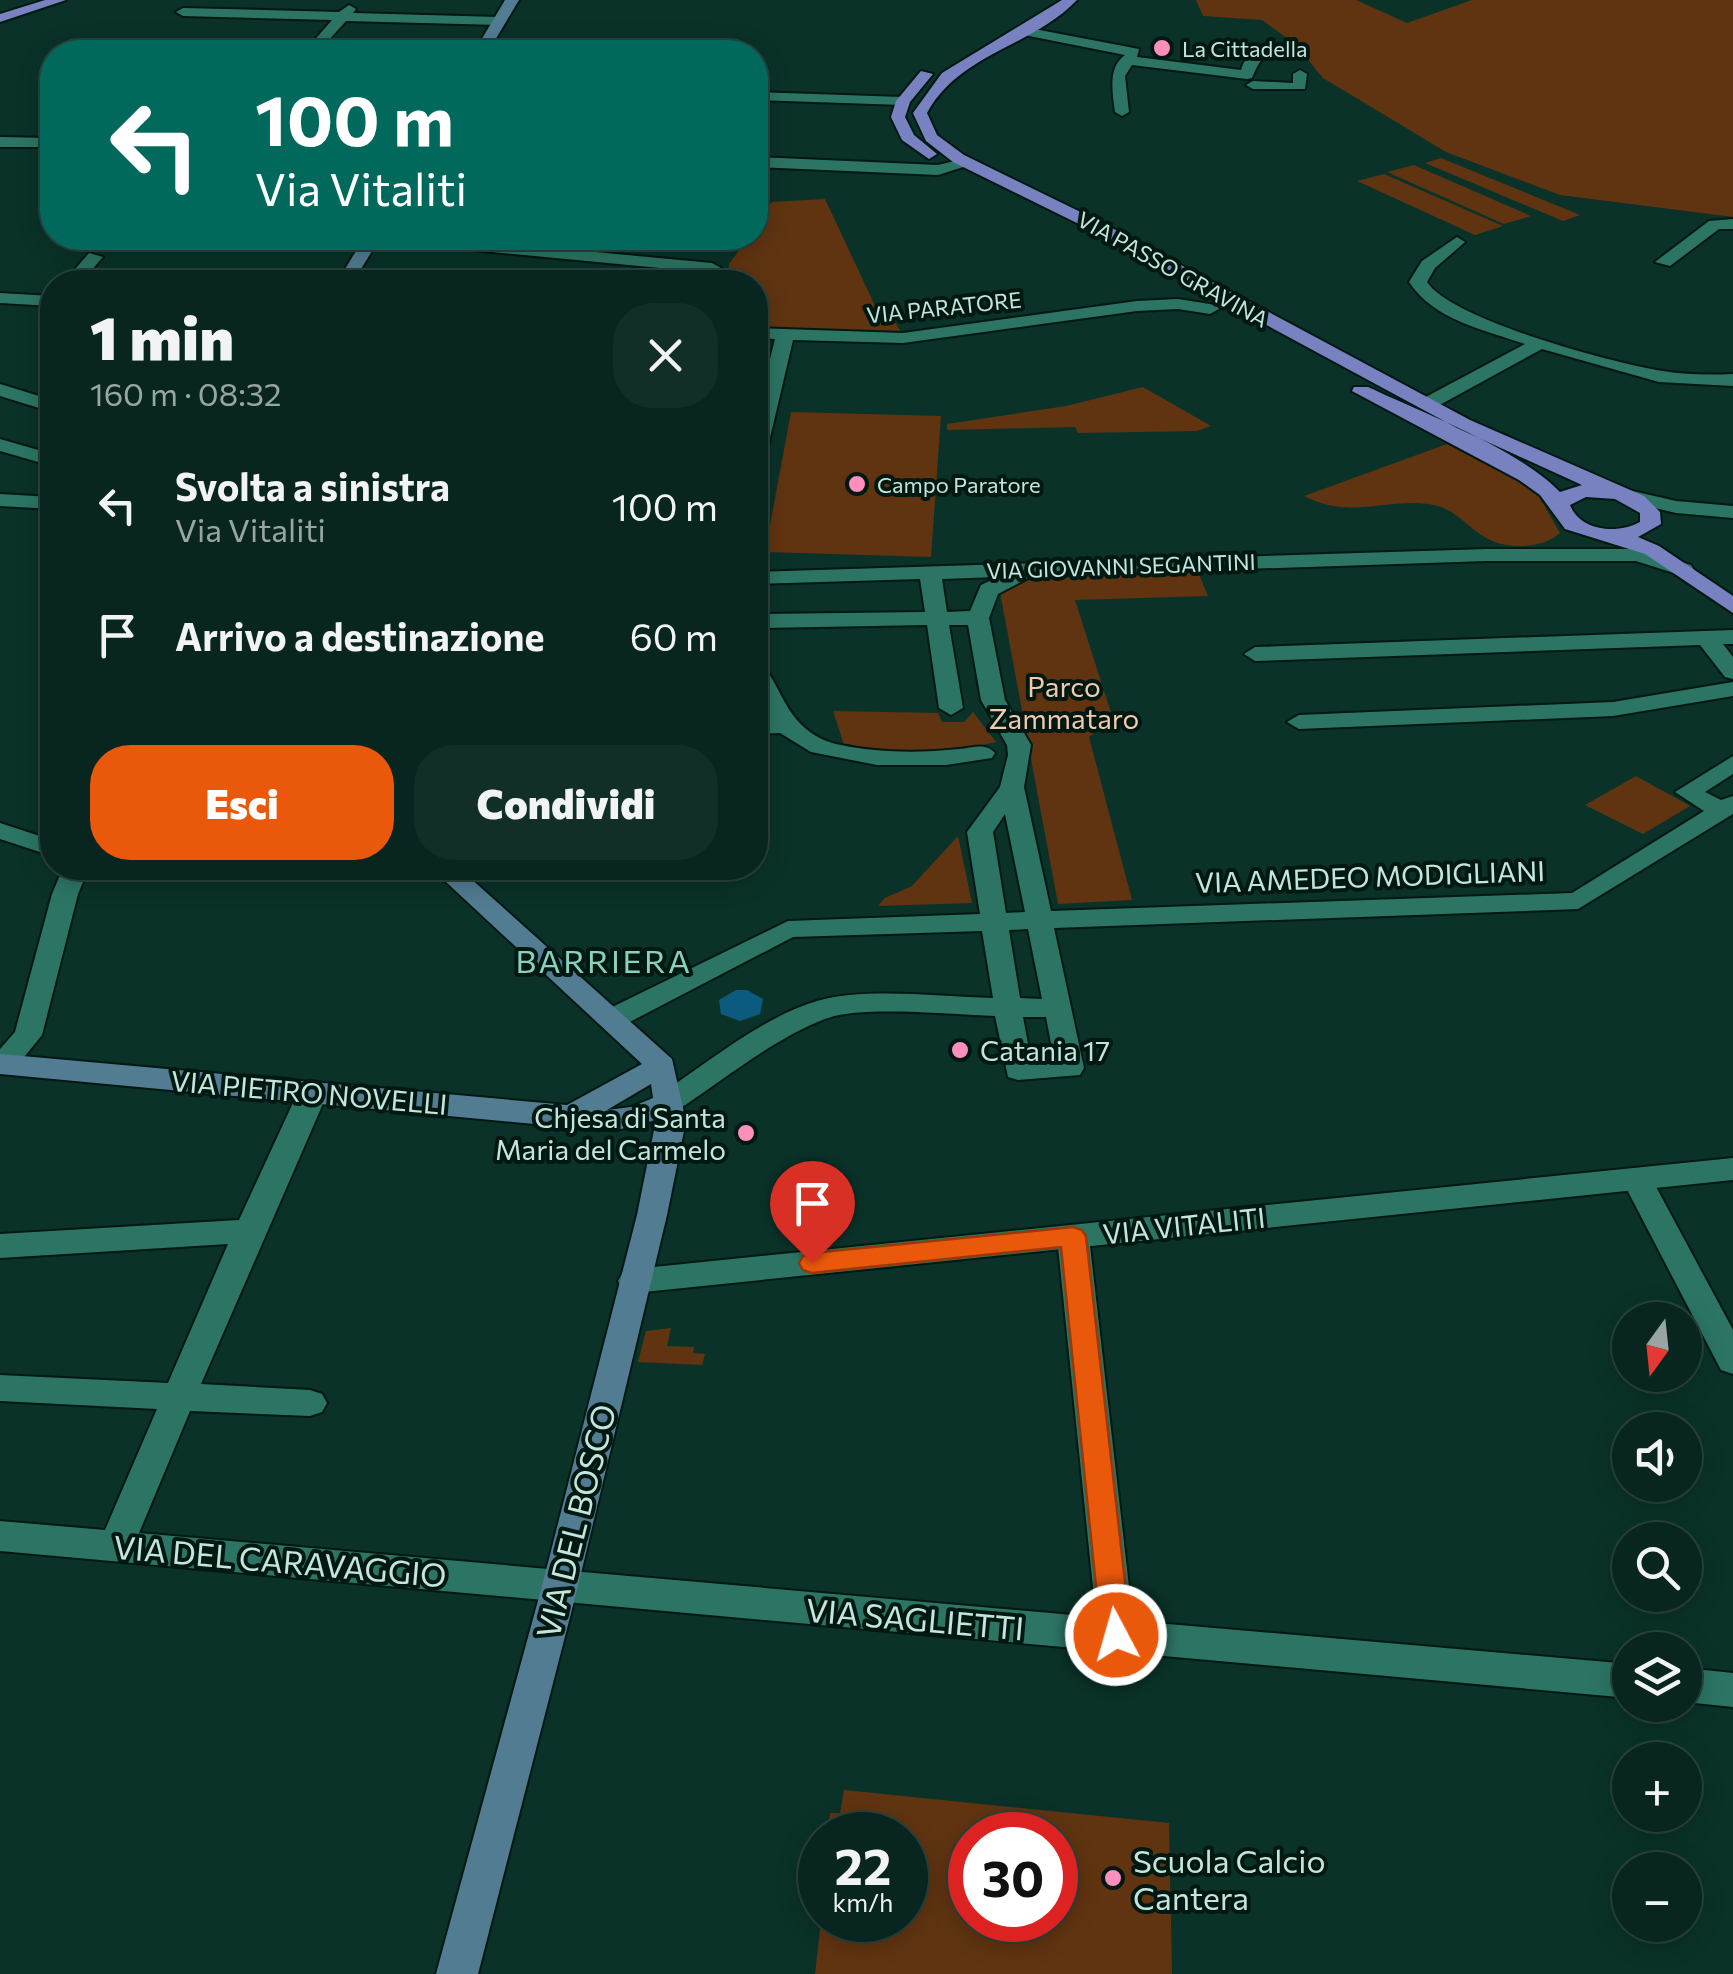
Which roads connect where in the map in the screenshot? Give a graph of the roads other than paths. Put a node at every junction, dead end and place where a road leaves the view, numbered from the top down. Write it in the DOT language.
graph roads {
  1 [pos="60,0"];
  2 [pos="357,0"];
  3 [pos="512,0"];
  4 [pos="1050,0"];
  5 [pos="1070,0"];
  6 [pos="183,12"];
  7 [pos="343,16"];
  8 [pos="0,18"];
  9 [pos="498,21"];
  10 [pos="1029,32"];
  11 [pos="322,40"];
  12 [pos="488,40"];
  13 [pos="1136,52"];
  14 [pos="1282,52"];
  15 [pos="1300,74"];
  16 [pos="1251,86"];
  17 [pos="768,96"];
  18 [pos="904,101"];
  19 [pos="1122,112"];
  20 [pos="0,142"];
  21 [pos="40,144"];
  22 [pos="768,162"];
  23 [pos="968,164"];
  24 [pos="949,168"];
  25 [pos="1733,224"];
  26 [pos="1457,242"];
  27 [pos="525,250"];
  28 [pos="95,257"];
  29 [pos="1664,262"];
  30 [pos="712,268"];
  31 [pos="83,270"];
  32 [pos="1164,284"];
  33 [pos="0,298"];
  34 [pos="40,300"];
  35 [pos="1137,306"];
  36 [pos="1218,314"];
  37 [pos="768,334"];
  38 [pos="785,336"];
  39 [pos="1540,343"];
  40 [pos="1314,366"];
  41 [pos="1733,380"];
  42 [pos="0,390"];
  43 [pos="40,402"];
  44 [pos="1429,403"];
  45 [pos="768,406"];
  46 [pos="0,444"];
  47 [pos="40,456"];
  48 [pos="1621,494"];
  49 [pos="0,500"];
  50 [pos="40,502"];
  51 [pos="1733,512"];
  52 [pos="1565,513"];
  53 [pos="1733,522"];
  54 [pos="1651,523"];
  55 [pos="1617,535"];
  56 [pos="1487,556"];
  57 [pos="1569,556"];
  58 [pos="1036,568"];
  59 [pos="962,570"];
  60 [pos="1682,570"];
  61 [pos="930,571"];
  62 [pos="768,577"];
  63 [pos="1733,586"];
  64 [pos="1733,606"];
  65 [pos="936,618"];
  66 [pos="978,618"];
  67 [pos="768,622"];
  68 [pos="1733,637"];
  69 [pos="1706,639"];
  70 [pos="1254,654"];
  71 [pos="1733,672"];
  72 [pos="1733,689"];
  73 [pos="768,694"];
  74 [pos="951,708"];
  75 [pos="1298,722"];
  76 [pos="785,726"];
  77 [pos="768,727"];
  78 [pos="984,753"];
  79 [pos="1733,764"];
  80 [pos="1012,787"];
  81 [pos="1727,806"];
  82 [pos="0,831"];
  83 [pos="40,844"];
  84 [pos="71,880"];
  85 [pos="457,880"];
  86 [pos="1042,920"];
  87 [pos="994,922"];
  88 [pos="1059,1008"];
  89 [pos="1008,1010"];
  90 [pos="612,1019"];
  91 [pos="1,1064"];
  92 [pos="662,1066"];
  93 [pos="314,1092"];
  94 [pos="670,1114"];
  95 [pos="572,1116"];
  96 [pos="1733,1169"];
  97 [pos="1637,1180"];
  98 [pos="249,1231"];
  99 [pos="1073,1236"];
  100 [pos="0,1246"];
  101 [pos="634,1281"];
  102 [pos="1733,1362"];
  103 [pos="0,1388"];
  104 [pos="179,1396"];
  105 [pos="310,1403"];
  106 [pos="0,1536"];
  107 [pos="116,1545"];
  108 [pos="560,1586"];
  109 [pos="1116,1635"];
  110 [pos="1612,1678"];
  111 [pos="1702,1687"];
  112 [pos="1733,1690"];
  113 [pos="457,1974"];
  1 -- 8 [label="main road"];
  2 -- 7 [label="street"];
  3 -- 9 [label="main road"];
  4 -- 18 [label="main road"];
  5 -- 10 [label="main road, VIA PASSO GRAVINA"];
  6 -- 7 [label="street"];
  7 -- 9 [label="street"];
  7 -- 11 [label="street"];
  9 -- 12 [label="main road"];
  10 -- 13 [label="street"];
  10 -- 23 [label="main road, VIA PASSO GRAVINA"];
  13 -- 16 [label="street"];
  13 -- 19 [label="street"];
  14 -- 16 [label="street"];
  15 -- 16 [label="street"];
  17 -- 18 [label="street"];
  18 -- 24 [label="main road, VIA PASSO GRAVINA"];
  20 -- 21 [label="street"];
  22 -- 24 [label="street"];
  23 -- 24 [label="street"];
  23 -- 44 [label="main road, VIA PASSO GRAVINA"];
  24 -- 32 [label="main road, VIA PASSO GRAVINA"];
  25 -- 29 [label="street"];
  26 -- 39 [label="street"];
  27 -- 30 [label="street"];
  28 -- 31 [label="street"];
  32 -- 35 [label="street, VIA PARATORE"];
  32 -- 36 [label="main road, VIA PASSO GRAVINA"];
  33 -- 34 [label="street"];
  35 -- 36 [label="street, VIA PARATORE"];
  35 -- 38 [label="street, VIA PARATORE"];
  37 -- 38 [label="street, VIA PARATORE"];
  38 -- 45 [label="street"];
  39 -- 41 [label="street"];
  39 -- 44 [label="street"];
  40 -- 52 [label="main road"];
  42 -- 43 [label="street"];
  44 -- 48 [label="main road, VIA PASSO GRAVINA"];
  46 -- 47 [label="street"];
  48 -- 51 [label="street"];
  48 -- 52 [label="main road"];
  48 -- 54 [label="main road"];
  49 -- 50 [label="street"];
  52 -- 55 [label="main road"];
  52 -- 56 [label="street, VIA GIOVANNI SEGANTINI"];
  53 -- 54 [label="street"];
  54 -- 55 [label="main road"];
  54 -- 63 [label="main road"];
  55 -- 57 [label="street"];
  55 -- 60 [label="main road"];
  56 -- 57 [label="street, VIA GIOVANNI SEGANTINI"];
  56 -- 58 [label="street, VIA GIOVANNI SEGANTINI"];
  57 -- 60 [label="street, VIA GIOVANNI SEGANTINI"];
  58 -- 59 [label="street, VIA GIOVANNI SEGANTINI"];
  58 -- 66 [label="street"];
  59 -- 61 [label="street, VIA GIOVANNI SEGANTINI"];
  59 -- 66 [label="street"];
  60 -- 64 [label="main road"];
  61 -- 62 [label="street, VIA GIOVANNI SEGANTINI"];
  61 -- 65 [label="street"];
  65 -- 66 [label="street"];
  65 -- 67 [label="street"];
  65 -- 74 [label="street"];
  66 -- 80 [label="street"];
  68 -- 69 [label="street"];
  69 -- 70 [label="street"];
  69 -- 71 [label="street"];
  72 -- 75 [label="street"];
  73 -- 76 [label="street"];
  76 -- 77 [label="street"];
  76 -- 78 [label="street"];
  79 -- 81 [label="street, VIA AMEDEO MODIGLIANI"];
  80 -- 86 [label="street"];
  80 -- 87 [label="street"];
  81 -- 86 [label="street, VIA AMEDEO MODIGLIANI"];
  82 -- 83 [label="street"];
  84 -- 91 [label="street"];
  85 -- 90 [label="main road"];
  86 -- 87 [label="street, VIA AMEDEO MODIGLIANI"];
  86 -- 88 [label="street"];
  87 -- 89 [label="street"];
  87 -- 90 [label="street, VIA AMEDEO MODIGLIANI"];
  88 -- 89 [label="street"];
  88 -- 89 [label="street"];
  89 -- 94 [label="street"];
  90 -- 92 [label="main road"];
  91 -- 93 [label="main road, VIA PIETRO NOVELLI"];
  92 -- 94 [label="main road, VIA DEL BOSCO"];
  92 -- 95 [label="main road"];
  93 -- 95 [label="main road, VIA PIETRO NOVELLI"];
  93 -- 98 [label="street"];
  94 -- 95 [label="main road, VIA PIETRO NOVELLI"];
  94 -- 101 [label="main road, VIA DEL BOSCO"];
  96 -- 97 [label="street, VIA VITALITI"];
  97 -- 99 [label="street, VIA VITALITI"];
  97 -- 102 [label="street"];
  98 -- 100 [label="street"];
  98 -- 104 [label="street"];
  99 -- 101 [label="street, VIA VITALITI"];
  99 -- 109 [label="street"];
  101 -- 108 [label="main road, VIA DEL BOSCO"];
  103 -- 104 [label="street"];
  104 -- 105 [label="street"];
  104 -- 107 [label="street"];
  106 -- 107 [label="street, VIA DEL CARAVAGGIO"];
  107 -- 108 [label="street, VIA DEL CARAVAGGIO"];
  108 -- 109 [label="street, VIA SAGLIETTI"];
  108 -- 113 [label="main road, VIA DEL BOSCO"];
  109 -- 110 [label="street, VIA SAGLIETTI"];
  111 -- 112 [label="street"];
}
